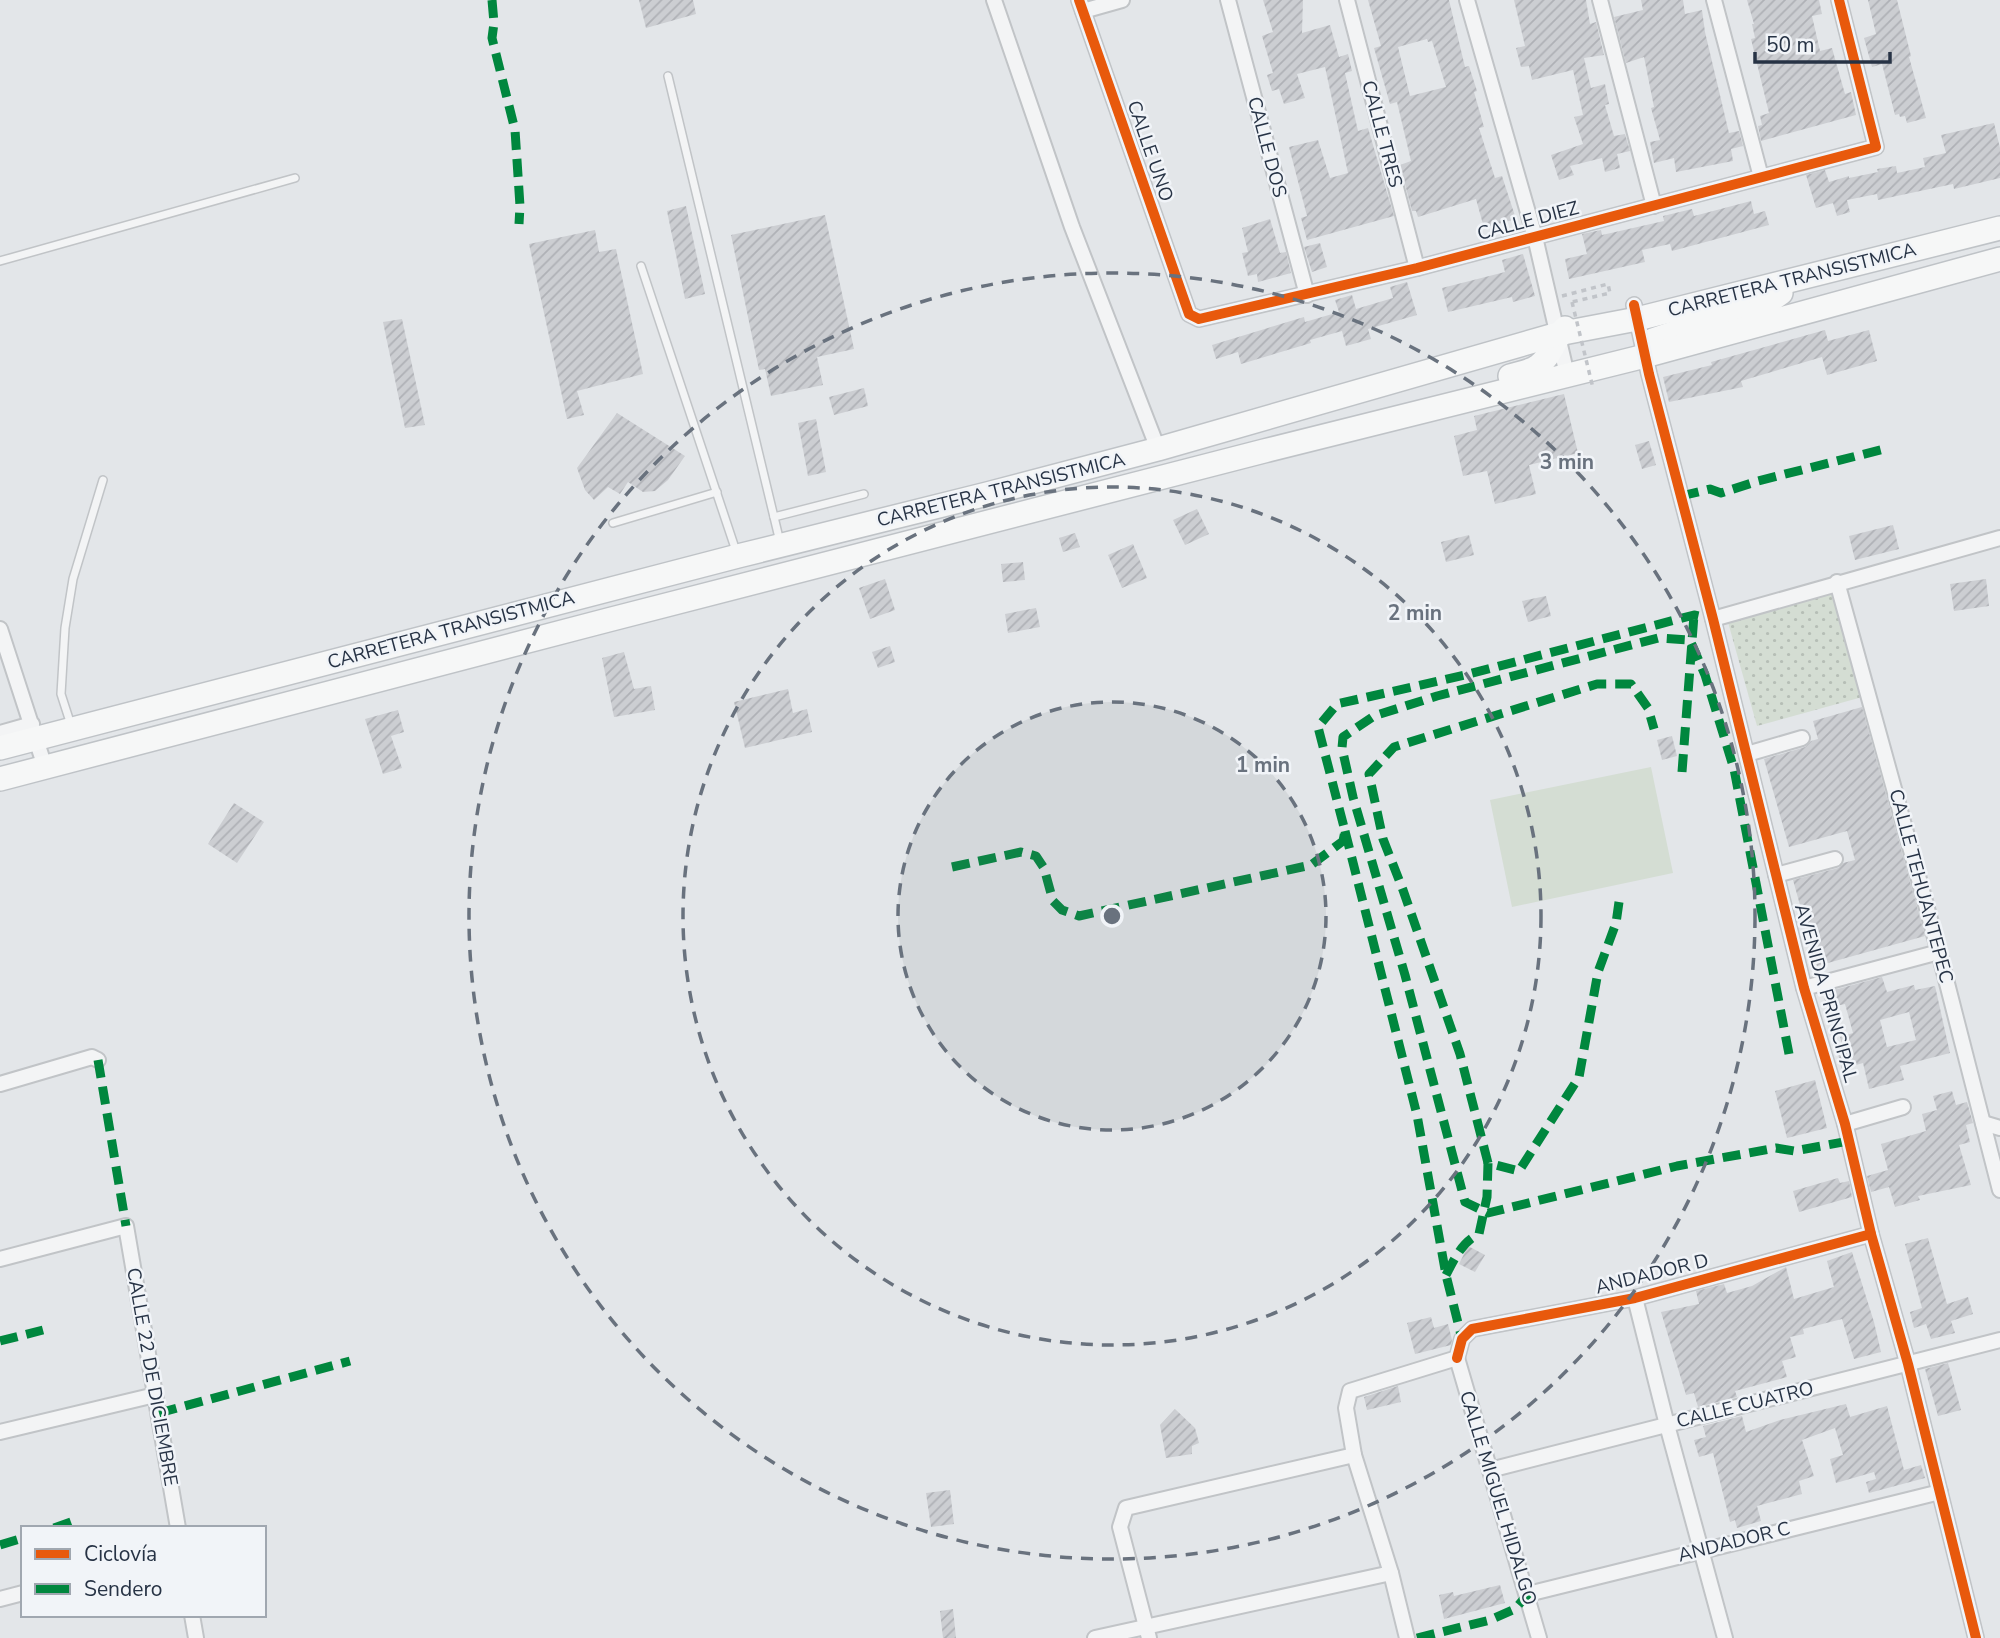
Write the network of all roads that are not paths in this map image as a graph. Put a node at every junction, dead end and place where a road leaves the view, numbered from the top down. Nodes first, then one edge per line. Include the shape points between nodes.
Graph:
1 (994, 0) edge
2 (1122, 0) edge
3 (1228, 0) edge
4 (1347, 0) edge
5 (1466, 0) edge
6 (1600, 0) edge
7 (1714, 0) edge
8 (1839, 0) edge
9 (1081, 6) edge
10 (668, 76) dead end
11 (1761, 177) junction
12 (295, 178) dead end
13 (1654, 206) junction
14 (2000, 228) edge
15 (1535, 237) junction
16 (2000, 259) edge
17 (0, 261) edge
18 (641, 266) dead end
19 (1417, 268) junction
20 (1804, 277) junction
21 (1307, 295) junction
22 (1635, 312) junction
23 (1189, 314) joint
24 (1558, 334) junction
25 (1645, 356) junction
26 (1567, 375) junction
27 (1400, 417) junction
28 (1158, 449) junction
29 (103, 480) dead end
30 (717, 492) junction
31 (864, 494) dead end
32 (774, 517) junction
33 (613, 523) dead end
34 (2000, 538) edge
35 (782, 546) junction
36 (737, 556) junction
37 (1837, 582) junction
38 (1713, 619) junction
39 (0, 629) edge
40 (72, 729) junction
41 (34, 731) junction
42 (0, 733) edge
43 (1802, 738) dead end
44 (0, 748) edge
45 (1748, 754) junction
46 (0, 764) edge
47 (45, 767) junction
48 (0, 779) edge
49 (1835, 859) dead end
50 (1776, 875) junction
51 (1939, 952) junction
52 (1804, 988) junction
53 (98, 1060) dead end
54 (0, 1084) edge
55 (1903, 1107) dead end
56 (1983, 1123) junction
57 (1845, 1124) junction
58 (2000, 1128) edge
59 (2000, 1190) edge
60 (1871, 1234) junction
61 (0, 1259) edge
62 (1635, 1298) junction
63 (2000, 1340) edge
64 (1457, 1358) junction
65 (1908, 1364) junction
66 (155, 1395) junction
67 (1667, 1425) junction
68 (0, 1432) edge
69 (1354, 1455) junction
70 (1490, 1470) junction
71 (1940, 1492) junction
72 (178, 1526) edge
73 (1700, 1550) junction
74 (1391, 1573) junction
75 (21, 1594) edge
76 (1528, 1594) junction
77 (0, 1599) edge
78 (192, 1617) edge
79 (1147, 1632) edge
80 (196, 1638) edge
81 (1095, 1638) edge
82 (1407, 1638) edge
83 (1539, 1638) edge
84 (1725, 1638) edge
85 (1976, 1638) edge

1 - 28 street via 1072,227
2 - 9 street
3 - 21 street, CALLE DOS
4 - 19 street, CALLE TRES
5 - 15 street
6 - 13 street
7 - 11 street
8 - 11 street, CALLE DIEZ via 1876,146
9 - 23 street, CALLE UNO
10 - 32 lane
11 - 13 street, CALLE DIEZ
12 - 17 lane
13 - 15 street, CALLE DIEZ
14 - 20 main road, CARRETERA TRANSISTMICA
15 - 19 street, CALLE DIEZ
15 - 24 street
16 - 25 main road, CARRETERA TRANSISTMICA
18 - 30 lane
19 - 21 street, CALLE DIEZ
20 - 22 main road via 1767,271
20 - 25 main road via 1771,300 1656,338
21 - 23 street, CALLE DIEZ via 1199,320
22 - 24 main road via 1574,320
22 - 25 street, AVENIDA PRINCIPAL
24 - 26 street
24 - 27 main road via 1536,368 1418,404
24 - 28 main road, CARRETERA TRANSISTMICA
25 - 26 main road, CARRETERA TRANSISTMICA
25 - 38 street, AVENIDA PRINCIPAL
26 - 27 main road, CARRETERA TRANSISTMICA
27 - 47 main road, CARRETERA TRANSISTMICA
28 - 35 main road, CARRETERA TRANSISTMICA
29 - 40 lane via 73,579 65,628 61,694
30 - 33 lane
30 - 36 lane
31 - 32 lane
32 - 35 lane
34 - 37 street
35 - 36 main road, CARRETERA TRANSISTMICA
36 - 40 main road, CARRETERA TRANSISTMICA
37 - 38 street
37 - 51 street, CALLE TEHUANTEPEC
38 - 45 street, AVENIDA PRINCIPAL
39 - 41 street
40 - 41 main road, CARRETERA TRANSISTMICA
41 - 42 street
41 - 44 main road, CARRETERA TRANSISTMICA
41 - 46 main road
41 - 47 street
43 - 45 street
45 - 50 street, AVENIDA PRINCIPAL
47 - 48 main road, CARRETERA TRANSISTMICA
49 - 50 street
50 - 52 street, AVENIDA PRINCIPAL
51 - 52 street
51 - 56 street, CALLE TEHUANTEPEC
52 - 57 street, AVENIDA PRINCIPAL
53 - 54 street via 92,1057
55 - 57 street
56 - 58 street
56 - 59 street, CALLE TEHUANTEPEC
57 - 60 street, AVENIDA PRINCIPAL
60 - 62 street, ANDADOR D
60 - 65 street, AVENIDA PRINCIPAL
61 - 66 street, CALLE 22 DE DICIEMBRE via 126,1226
62 - 64 street, ANDADOR D via 1472,1329 1462,1339
62 - 67 street
63 - 65 street, CALLE CUATRO
64 - 69 street via 1350,1391 1346,1408
64 - 70 street, CALLE MIGUEL HIDALGO
65 - 67 street, CALLE CUATRO
65 - 71 street, AVENIDA PRINCIPAL
66 - 68 street
66 - 72 street, CALLE 22 DE DICIEMBRE
67 - 70 street, CALLE CUATRO
67 - 73 street
69 - 74 street
69 - 79 street via 1126,1508 1120,1527
70 - 76 street, CALLE MIGUEL HIDALGO
71 - 73 street, ANDADOR C
71 - 85 street, AVENIDA PRINCIPAL
73 - 76 street, ANDADOR C
73 - 84 street
74 - 79 street
74 - 82 street
75 - 77 street
76 - 83 street, CALLE MIGUEL HIDALGO
78 - 80 street
79 - 81 street

